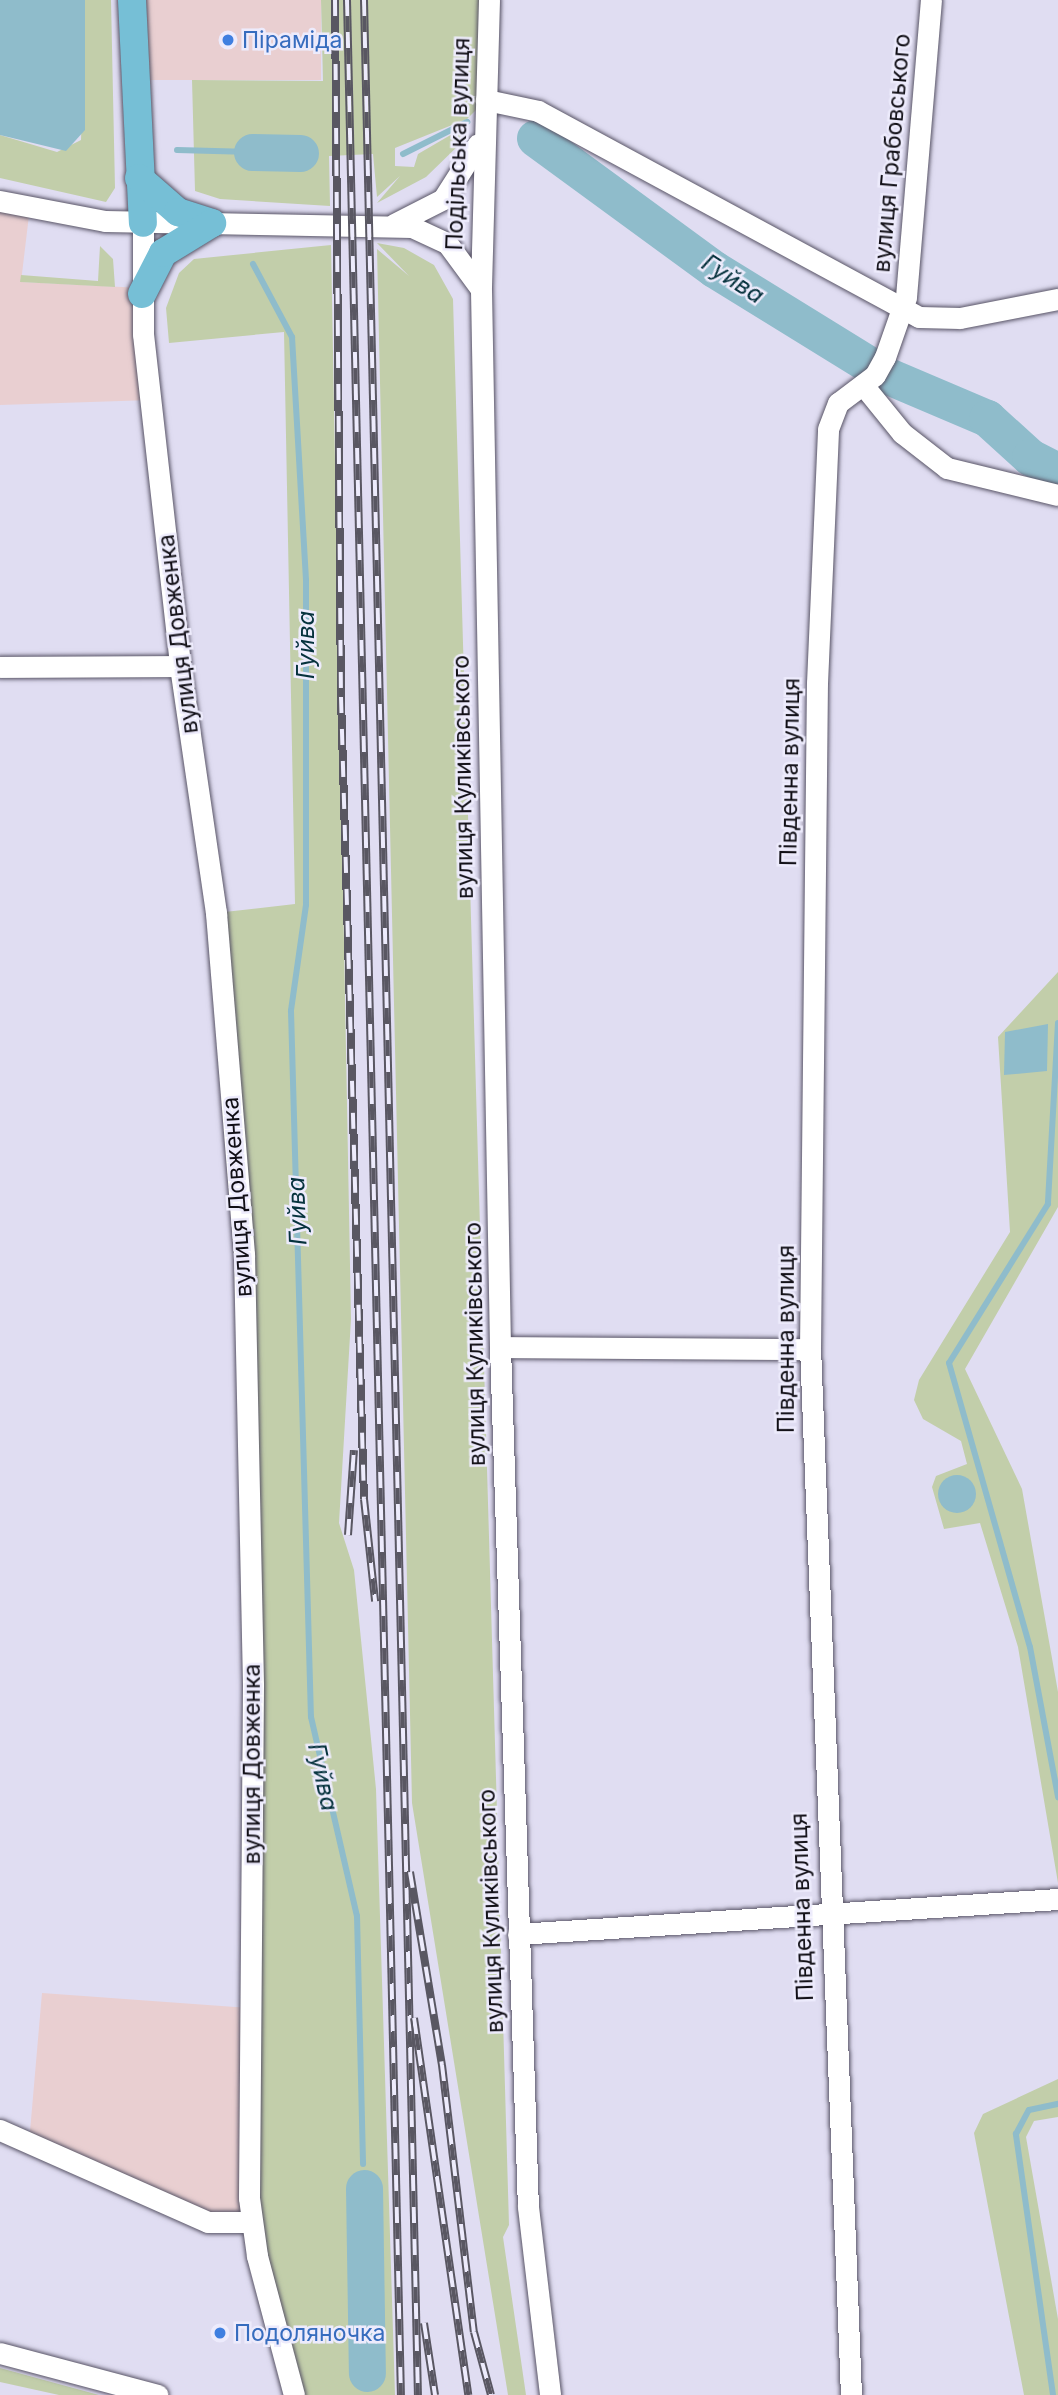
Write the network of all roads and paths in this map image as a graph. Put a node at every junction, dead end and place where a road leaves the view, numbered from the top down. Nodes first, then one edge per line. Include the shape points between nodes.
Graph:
1 (132, 0) edge
2 (488, 0) edge
3 (931, 0) edge
4 (486, 111) junction
5 (139, 177) junction
6 (0, 201) edge
7 (143, 223) junction
8 (212, 223) junction
9 (390, 225) junction
10 (481, 290) junction
11 (142, 294) junction
12 (1058, 299) edge
13 (903, 310) junction
14 (863, 385) junction
15 (1058, 495) edge
16 (180, 666) junction
17 (0, 667) edge
18 (500, 1347) junction
19 (810, 1349) junction
20 (1058, 1899) edge
21 (828, 1915) junction
22 (518, 1934) junction
23 (0, 2130) edge
24 (29, 2143) junction
25 (0, 2150) edge
26 (251, 2222) junction
27 (0, 2353) edge
28 (158, 2395) edge
29 (294, 2395) edge
30 (550, 2395) edge
31 (851, 2395) edge

1 - 5 main road, вулиця Довженка
2 - 4 street, Подільська вулиця
3 - 13 street, вулиця Грабовського
4 - 9 street via 457,185 430,208
4 - 10 street, Подільська вулиця
4 - 13 street via 538,111
5 - 7 main road, вулиця Довженка
5 - 8 main road via 178,212
6 - 7 street
7 - 8 street
7 - 11 street, вулиця Довженка
8 - 9 street
8 - 11 main road via 163,253
9 - 10 street via 425,231 447,243
10 - 18 street, вулиця Куликівського
11 - 16 street, вулиця Довженка
12 - 13 street via 960,318 927,318
13 - 14 street, Південна вулиця via 885,357
14 - 15 street via 902,433 947,468
14 - 19 street, Південна вулиця via 838,403 827,440 817,683
16 - 17 street
16 - 26 street, вулиця Довженка via 216,913 244,1254 253,1685
18 - 19 street
18 - 22 street, вулиця Куликівського
19 - 21 street, Південна вулиця
20 - 21 street
21 - 22 street
21 - 31 street, Південна вулиця
22 - 30 street, вулиця Куликівського via 530,2252
23 - 24 street
24 - 25 street
24 - 26 street via 208,2222
26 - 29 street, вулиця Довженка
27 - 28 street

